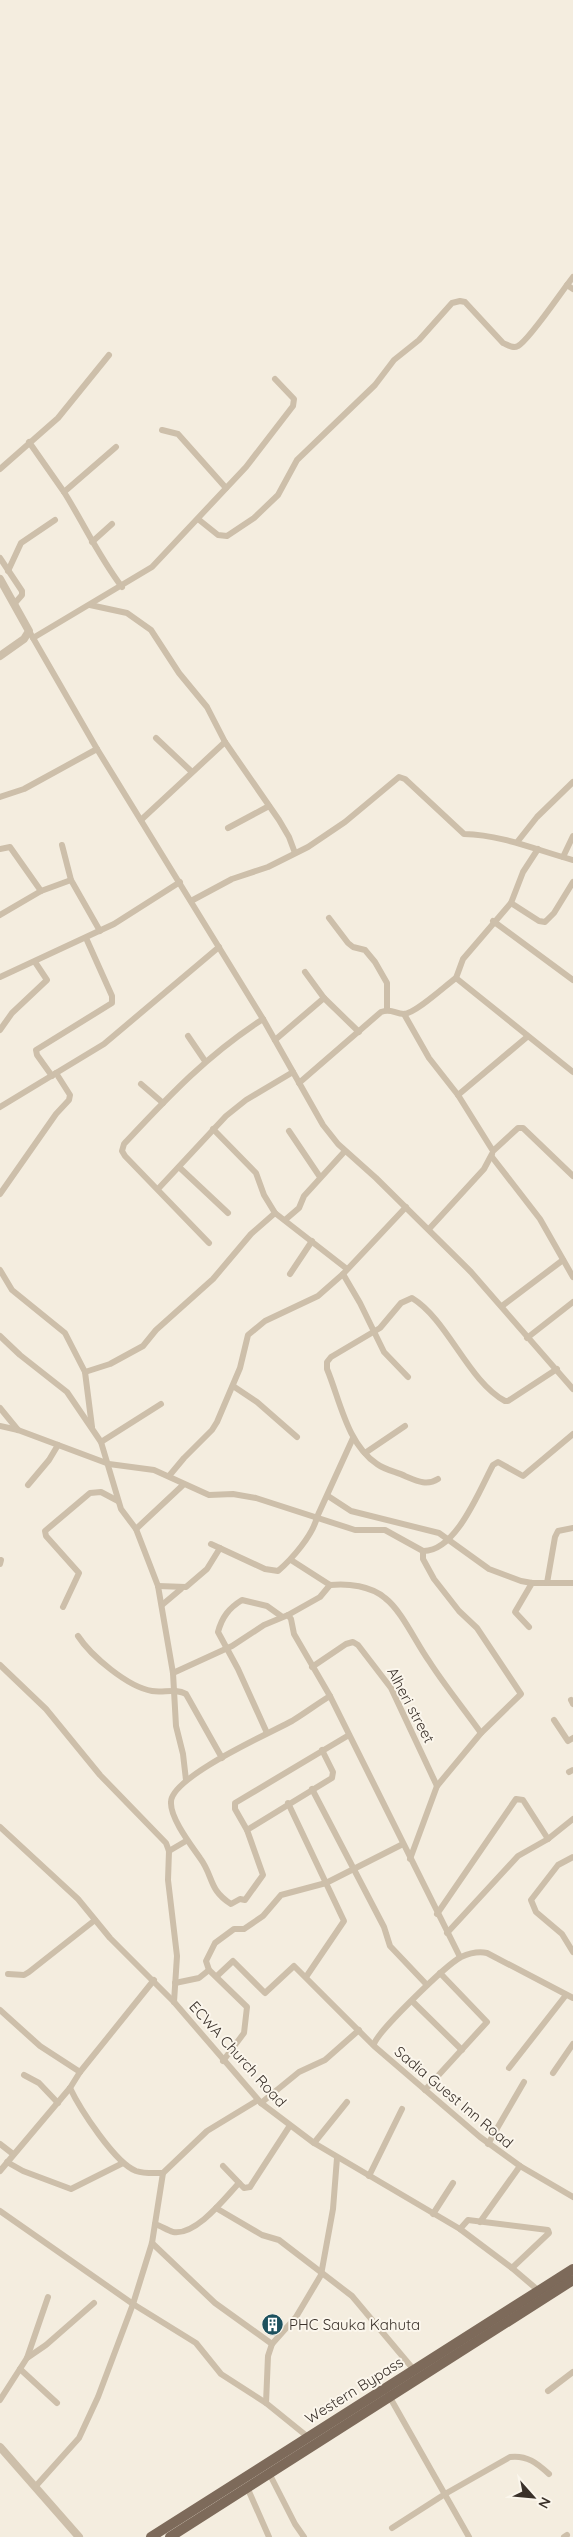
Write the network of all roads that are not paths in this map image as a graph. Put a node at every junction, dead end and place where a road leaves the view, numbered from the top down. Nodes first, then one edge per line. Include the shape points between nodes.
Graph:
1 (573, 277) edge
2 (570, 287) edge
3 (109, 355) dead end
4 (275, 379) dead end
5 (162, 430) dead end
6 (30, 442) junction
7 (116, 447) dead end
8 (0, 469) edge
9 (226, 488) junction
10 (64, 492) junction
11 (198, 519) junction
12 (55, 520) dead end
13 (112, 524) dead end
14 (92, 542) junction
15 (0, 558) edge
16 (8, 571) junction
17 (0, 579) edge
18 (122, 587) junction
19 (15, 603) junction
20 (90, 605) junction
21 (31, 635) junction
22 (0, 656) edge
23 (156, 738) dead end
24 (226, 742) junction
25 (97, 749) junction
26 (192, 772) junction
27 (573, 782) edge
28 (0, 798) edge
29 (269, 806) junction
30 (141, 820) junction
31 (228, 828) dead end
32 (573, 836) edge
33 (518, 841) junction
34 (62, 845) dead end
35 (0, 849) edge
36 (538, 849) junction
37 (295, 853) junction
38 (563, 857) junction
39 (573, 860) edge
40 (72, 880) junction
41 (180, 882) junction
42 (573, 882) edge
43 (41, 890) junction
44 (191, 901) junction
45 (511, 903) junction
46 (0, 915) edge
47 (329, 918) dead end
48 (493, 921) junction
49 (100, 931) junction
50 (86, 938) junction
51 (219, 947) junction
52 (35, 962) junction
53 (305, 972) dead end
54 (0, 977) edge
55 (456, 978) junction
56 (573, 980) edge
57 (324, 998) junction
58 (387, 1010) junction
59 (404, 1014) junction
60 (263, 1019) junction
61 (0, 1030) edge
62 (359, 1032) junction
63 (188, 1036) dead end
64 (527, 1036) junction
65 (275, 1040) junction
66 (205, 1061) junction
67 (293, 1072) junction
68 (573, 1072) edge
69 (54, 1074) junction
70 (299, 1083) junction
71 (141, 1084) dead end
72 (458, 1095) junction
73 (163, 1103) junction
74 (0, 1107) edge
75 (213, 1129) junction
76 (290, 1131) dead end
77 (345, 1151) junction
78 (492, 1154) junction
79 (179, 1167) junction
80 (573, 1176) edge
81 (320, 1177) junction
82 (158, 1189) junction
83 (0, 1194) edge
84 (406, 1207) junction
85 (228, 1213) dead end
86 (276, 1213) junction
87 (285, 1220) junction
88 (429, 1229) junction
89 (312, 1241) junction
90 (209, 1243) dead end
91 (563, 1260) junction
92 (0, 1270) edge
93 (345, 1272) junction
94 (290, 1274) dead end
95 (573, 1277) edge
96 (573, 1302) edge
97 (502, 1306) junction
98 (373, 1333) junction
99 (0, 1336) edge
100 (527, 1338) junction
101 (557, 1369) junction
102 (85, 1372) junction
103 (408, 1377) dead end
104 (233, 1386) junction
105 (573, 1389) edge
106 (161, 1404) dead end
107 (0, 1408) edge
108 (0, 1426) edge
109 (405, 1426) dead end
110 (92, 1429) junction
111 (18, 1430) junction
112 (573, 1434) edge
113 (297, 1437) dead end
114 (353, 1438) junction
115 (101, 1442) junction
116 (58, 1445) junction
117 (365, 1453) junction
118 (109, 1464) junction
119 (169, 1476) junction
120 (438, 1479) dead end
121 (28, 1485) dead end
122 (183, 1485) junction
123 (328, 1496) junction
124 (118, 1501) junction
125 (317, 1517) junction
126 (573, 1528) edge
127 (136, 1529) junction
128 (449, 1540) junction
129 (211, 1544) dead end
130 (220, 1548) junction
131 (423, 1551) junction
132 (291, 1560) junction
133 (532, 1583) junction
134 (547, 1583) junction
135 (573, 1583) edge
136 (330, 1585) junction
137 (158, 1586) junction
138 (181, 1589) junction
139 (162, 1605) junction
140 (63, 1607) dead end
141 (285, 1615) junction
142 (529, 1627) dead end
143 (78, 1636) dead end
144 (227, 1648) junction
145 (0, 1665) edge
146 (312, 1667) junction
147 (173, 1673) junction
148 (174, 1691) junction
149 (330, 1696) junction
150 (554, 1720) dead end
151 (267, 1733) junction
152 (481, 1733) junction
153 (350, 1735) junction
154 (573, 1738) edge
155 (322, 1750) junction
156 (222, 1758) junction
157 (186, 1780) junction
158 (438, 1786) junction
159 (312, 1789) junction
160 (288, 1803) junction
161 (573, 1819) edge
162 (0, 1826) edge
163 (247, 1830) junction
164 (548, 1840) junction
165 (186, 1841) junction
166 (403, 1844) junction
167 (169, 1851) junction
168 (573, 1857) edge
169 (410, 1859) junction
170 (354, 1869) junction
171 (326, 1883) junction
172 (437, 1914) junction
173 (95, 1920) junction
174 (447, 1933) junction
175 (573, 1952) edge
176 (460, 1958) junction
177 (209, 1970) junction
178 (440, 1972) junction
179 (8, 1974) dead end
180 (217, 1976) junction
181 (306, 1976) junction
182 (154, 1980) junction
183 (175, 1983) junction
184 (427, 1985) junction
185 (566, 1995) junction
186 (573, 1998) edge
187 (412, 2001) junction
188 (174, 2002) junction
189 (1, 2013) edge
190 (359, 2030) junction
191 (374, 2044) junction
192 (573, 2044) edge
193 (462, 2050) junction
194 (223, 2061) junction
195 (509, 2068) dead end
196 (80, 2072) junction
197 (553, 2072) dead end
198 (24, 2075) dead end
199 (524, 2082) dead end
200 (70, 2088) junction
201 (425, 2090) junction
202 (260, 2101) junction
203 (347, 2102) dead end
204 (58, 2103) junction
205 (402, 2109) dead end
206 (289, 2127) junction
207 (314, 2143) junction
208 (0, 2144) edge
209 (488, 2144) junction
210 (13, 2154) junction
211 (338, 2158) junction
212 (7, 2162) junction
213 (123, 2163) junction
214 (223, 2166) dead end
215 (520, 2166) junction
216 (0, 2171) edge
217 (163, 2174) junction
218 (369, 2176) junction
219 (239, 2183) junction
220 (453, 2183) dead end
221 (573, 2197) edge
222 (216, 2208) junction
223 (0, 2211) edge
224 (433, 2214) junction
225 (480, 2222) junction
226 (155, 2224) junction
227 (460, 2230) junction
228 (152, 2243) junction
229 (512, 2268) junction
230 (573, 2269) edge
231 (321, 2275) junction
232 (573, 2280) edge
233 (540, 2291) junction
234 (48, 2297) dead end
235 (94, 2304) dead end
236 (133, 2304) junction
237 (272, 2344) junction
238 (27, 2358) junction
239 (20, 2369) junction
240 (414, 2370) junction
241 (573, 2372) edge
242 (548, 2391) dead end
243 (387, 2393) junction
244 (0, 2400) edge
245 (57, 2403) dead end
246 (266, 2403) junction
247 (308, 2437) junction
248 (0, 2447) edge
249 (269, 2474) junction
250 (549, 2474) dead end
251 (35, 2487) junction
252 (247, 2487) junction
253 (445, 2494) junction
254 (392, 2528) dead end
255 (79, 2537) edge
256 (151, 2537) edge
257 (170, 2537) edge
258 (269, 2537) edge
259 (304, 2537) edge
260 (469, 2537) edge

1 - 2 street
2 - 11 street via 519,346 512,347 504,343 465,302 452,303 419,340 394,360 375,385 297,460 278,495 254,518 227,536 218,535
3 - 6 street via 58,418
4 - 9 street via 294,399 293,406
5 - 9 street via 178,434
6 - 8 street
6 - 10 street
7 - 10 street
9 - 11 street
10 - 14 street
11 - 18 street via 152,567
12 - 16 street via 21,544
13 - 14 street
14 - 18 street
15 - 16 street
16 - 19 street via 22,592
17 - 19 street
18 - 20 street
19 - 21 street
20 - 21 street
20 - 24 street via 127,613 151,630 179,673 208,707
21 - 22 street
21 - 25 street
23 - 26 street
24 - 26 street
24 - 29 street
25 - 28 street via 24,789
25 - 30 street
26 - 30 street
27 - 33 street
29 - 31 street
29 - 37 street
30 - 41 street
32 - 38 street
33 - 36 street
33 - 37 street via 464,834 399,777 345,822
34 - 40 street
35 - 43 street via 10,847
36 - 38 street
36 - 45 street via 523,872
37 - 44 street via 268,867 232,879
38 - 39 street
40 - 43 street
40 - 49 street
41 - 44 street
41 - 49 street
42 - 45 street via 545,922
43 - 46 street
44 - 51 street
45 - 48 street
47 - 58 street via 348,943 365,950 375,962 387,983
48 - 55 street via 463,959
48 - 56 street
49 - 50 street
50 - 52 street
50 - 69 street via 112,1002 36,1050 37,1056
51 - 60 street
51 - 69 street via 104,1044
52 - 54 street
52 - 61 street via 47,980 12,1013
53 - 57 street
55 - 59 street via 414,1011
55 - 64 street
57 - 62 street
57 - 65 street
58 - 59 street
58 - 62 street
59 - 72 street via 429,1058
60 - 65 street
60 - 66 street
62 - 70 street
63 - 66 street
64 - 68 street
64 - 72 street
65 - 67 street
66 - 73 street
67 - 70 street
67 - 75 street via 246,1100
69 - 74 street
69 - 83 street via 70,1095 69,1100
70 - 77 street via 323,1125
71 - 73 street
72 - 78 street
73 - 82 street via 124,1144 122,1151
75 - 79 street
75 - 86 street via 256,1173 264,1195
76 - 81 street
77 - 81 street
77 - 84 street
78 - 80 street via 518,1128 523,1128
78 - 88 street
78 - 91 street via 540,1219
79 - 82 street
79 - 85 street
81 - 87 street via 298,1208
82 - 90 street
84 - 88 street
84 - 93 street
86 - 87 street
86 - 102 street via 251,1234 213,1279 156,1330 143,1346 110,1364
87 - 89 street
88 - 97 street
89 - 93 street
89 - 94 street
91 - 95 street
91 - 97 street
92 - 102 street via 12,1290 65,1332
93 - 98 street
93 - 104 street via 318,1296 265,1321 248,1335
96 - 100 street
97 - 100 street
98 - 101 street via 401,1303 412,1298 429,1312 473,1370 505,1401
98 - 103 street via 388,1358
98 - 114 street via 330,1357 327,1362
99 - 110 street via 67,1392
100 - 101 street
101 - 105 street
102 - 110 street
104 - 113 street
104 - 119 street via 212,1430
106 - 115 street
107 - 111 street
108 - 111 street
109 - 117 street
110 - 115 street
111 - 116 street
112 - 128 street via 523,1476 498,1462 493,1465
114 - 117 street
114 - 123 street
115 - 118 street
116 - 118 street
116 - 121 street via 50,1460
117 - 120 street via 377,1465 419,1482 432,1483
118 - 119 street
118 - 124 street
119 - 122 street
122 - 125 street via 209,1496 233,1494 256,1498
122 - 127 street
123 - 125 street
123 - 128 street via 351,1511 418,1526
124 - 127 street
124 - 140 street via 101,1492 90,1493 45,1531 79,1573
125 - 131 street via 355,1530 385,1530
125 - 132 street via 315,1528
126 - 134 street via 558,1531 555,1537
127 - 137 street
128 - 131 street
128 - 133 street via 489,1569
129 - 130 street
130 - 132 street via 265,1569 278,1571
130 - 138 street via 207,1569
131 - 152 street via 423,1559 434,1579 477,1628 521,1690 520,1696
132 - 136 street
133 - 134 street
133 - 142 street via 515,1612
134 - 135 street
136 - 141 street via 320,1597
136 - 152 street via 356,1586 387,1599
137 - 138 street
137 - 139 street
138 - 139 street
139 - 147 street
141 - 144 street
141 - 144 street via 242,1600 230,1608 221,1621 218,1632
141 - 146 street via 292,1619 294,1634
143 - 148 street via 85,1647 124,1678 149,1691
144 - 147 street
144 - 151 street
145 - 167 street via 46,1710 100,1775 156,1831
146 - 149 street
146 - 158 street, Alheri street via 346,1644 353,1642 358,1645 391,1688
147 - 148 street
148 - 156 street via 186,1694 192,1701
148 - 157 street via 176,1726
149 - 151 street
149 - 153 street
150 - 154 street via 568,1741
151 - 156 street
152 - 158 street
153 - 155 street
153 - 166 street
155 - 159 street via 334,1775
155 - 163 street via 235,1803
156 - 157 street
157 - 165 street via 170,1801
158 - 169 street
159 - 160 street
159 - 170 street
160 - 163 street
160 - 171 street
161 - 164 street
162 - 173 street, ECWA Church Road
163 - 165 street via 263,1875 245,1900 240,1898 232,1904 217,1894 203,1862
164 - 172 street via 523,1800 516,1799
164 - 174 street via 518,1856
165 - 167 street
166 - 169 street
166 - 170 street
167 - 183 street via 168,1880 177,1956
168 - 175 street via 558,1865 531,1900 536,1912 562,1934
169 - 172 street
170 - 171 street
170 - 184 street via 384,1927 388,1943
171 - 177 street via 281,1895 263,1916 244,1929 234,1929 215,1943 206,1960
171 - 181 street via 344,1921
172 - 174 street
173 - 179 street via 29,1972 24,1975
173 - 182 street, ECWA Church Road
174 - 176 street
176 - 178 street
176 - 185 street via 479,1951 487,1953
177 - 180 street
177 - 183 street via 199,1978
178 - 184 street
178 - 193 street via 487,2022
180 - 181 street via 233,1961 263,1993 292,1966
180 - 194 street via 247,2007 244,2033
181 - 190 street, Sadia Guest Inn Road
182 - 188 street, ECWA Church Road
182 - 196 street
183 - 188 street
184 - 187 street
185 - 186 street
185 - 195 street
187 - 191 street
187 - 193 street
188 - 194 street, ECWA Church Road
189 - 196 street via 40,2046
190 - 191 street, Sadia Guest Inn Road
190 - 202 street via 325,2060 298,2072
191 - 201 street, Sadia Guest Inn Road
192 - 197 street
193 - 201 street
194 - 202 street, ECWA Church Road
196 - 200 street
198 - 204 street via 39,2083
199 - 209 street
200 - 204 street
200 - 213 street via 80,2108
201 - 209 street, Sadia Guest Inn Road
202 - 206 street, ECWA Church Road
202 - 217 street via 207,2131
203 - 207 street
204 - 210 street
205 - 218 street
206 - 207 street, ECWA Church Road
206 - 219 street via 250,2187 244,2188
207 - 211 street, ECWA Church Road
208 - 210 street
209 - 215 street, Sadia Guest Inn Road
210 - 212 street
211 - 218 street, ECWA Church Road
211 - 231 street
212 - 213 street via 71,2189
212 - 216 street
213 - 217 street via 145,2174
214 - 219 street
215 - 221 street, Sadia Guest Inn Road
215 - 225 street
217 - 226 street
218 - 224 street, ECWA Church Road
219 - 222 street
220 - 224 street
222 - 226 street via 202,2221 180,2232
222 - 231 street via 262,2235 279,2240
223 - 236 street
224 - 227 street, ECWA Church Road
225 - 227 street via 466,2221
225 - 229 street via 548,2230 549,2233
226 - 228 street
227 - 229 street, ECWA Church Road
228 - 236 street
228 - 237 street via 215,2303
229 - 233 street, ECWA Church Road
230 - 233 main road, Western Bypass
231 - 237 street via 296,2317
231 - 240 street via 352,2296
232 - 243 main road, Western Bypass
233 - 240 main road, Western Bypass
234 - 238 street
235 - 238 street
236 - 246 street via 196,2343 221,2374
236 - 251 street via 83,2432
237 - 246 street via 268,2356
238 - 239 street
239 - 244 street
239 - 245 street
240 - 243 main road, Western Bypass
241 - 242 street
243 - 247 main road, Western Bypass
243 - 249 main road, Western Bypass
243 - 253 street
246 - 247 street
247 - 256 main road, Western Bypass
248 - 251 street
249 - 252 main road, Western Bypass
249 - 259 street
250 - 253 street via 531,2460 510,2457
251 - 255 street
252 - 257 main road, Western Bypass
252 - 258 street
253 - 254 street
253 - 260 street

